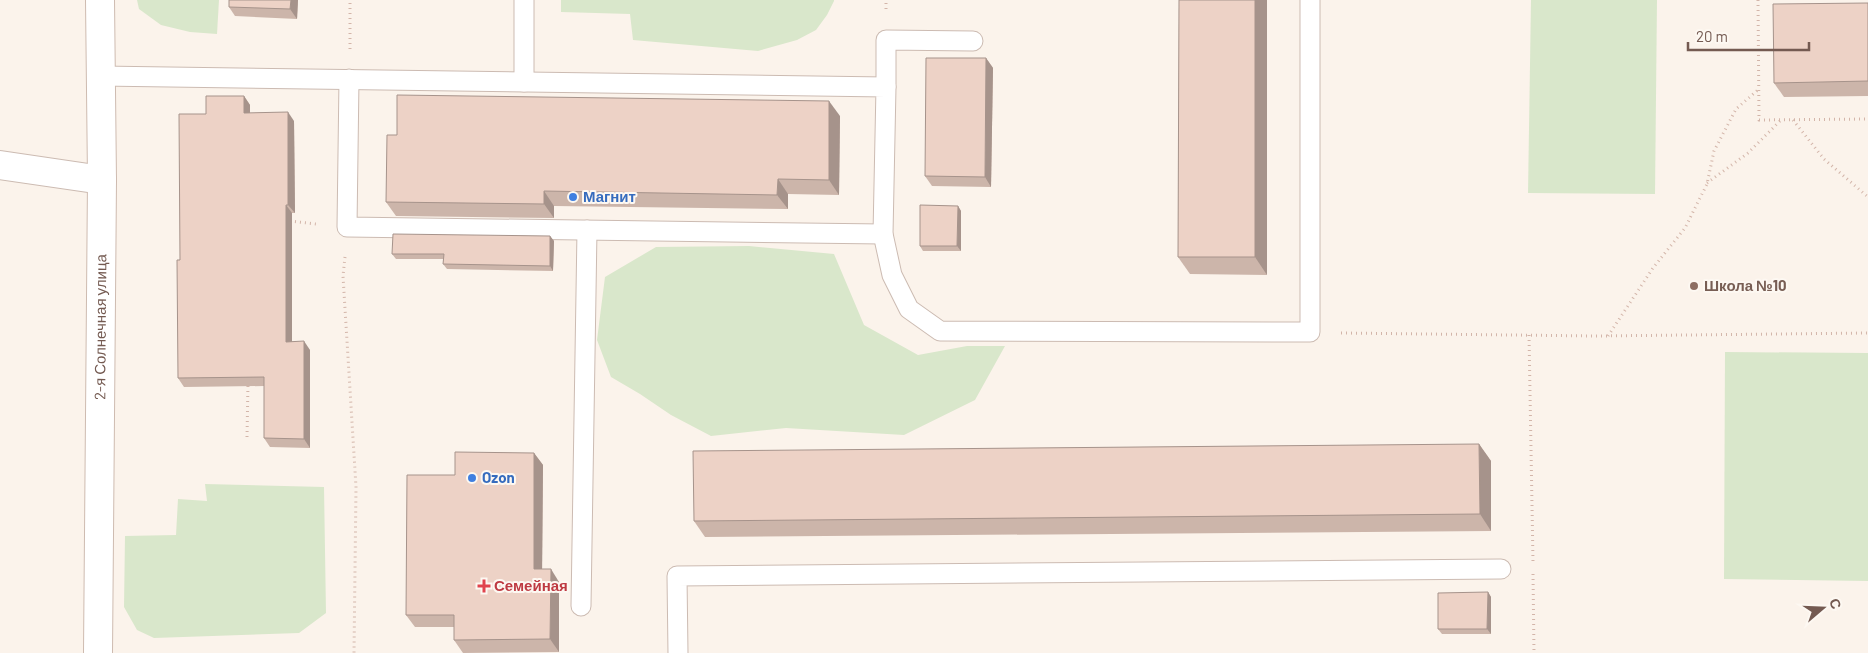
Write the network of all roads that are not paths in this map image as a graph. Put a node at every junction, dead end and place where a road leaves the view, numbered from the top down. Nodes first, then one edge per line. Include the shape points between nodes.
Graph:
1 (100, 0) edge
2 (524, 0) edge
3 (1310, 0) edge
4 (973, 41) dead end
5 (100, 76) junction
6 (349, 79) junction
7 (524, 82) junction
8 (886, 87) junction
9 (0, 165) edge
10 (102, 180) junction
11 (586, 230) junction
12 (883, 234) junction
13 (1501, 569) dead end
14 (582, 606) dead end
15 (98, 653) edge
16 (678, 653) edge

1 - 5 main road, 2-я Солнечная улица
2 - 7 lane
3 - 12 lane via 1310,332 940,331 909,309 892,275
4 - 8 lane via 886,40
5 - 6 lane
5 - 10 main road, 2-я Солнечная улица
6 - 7 lane
6 - 11 lane via 347,227
7 - 8 lane
8 - 12 lane
9 - 10 main road
10 - 15 main road, 2-я Солнечная улица
11 - 12 lane
11 - 14 lane
13 - 16 lane via 677,576

